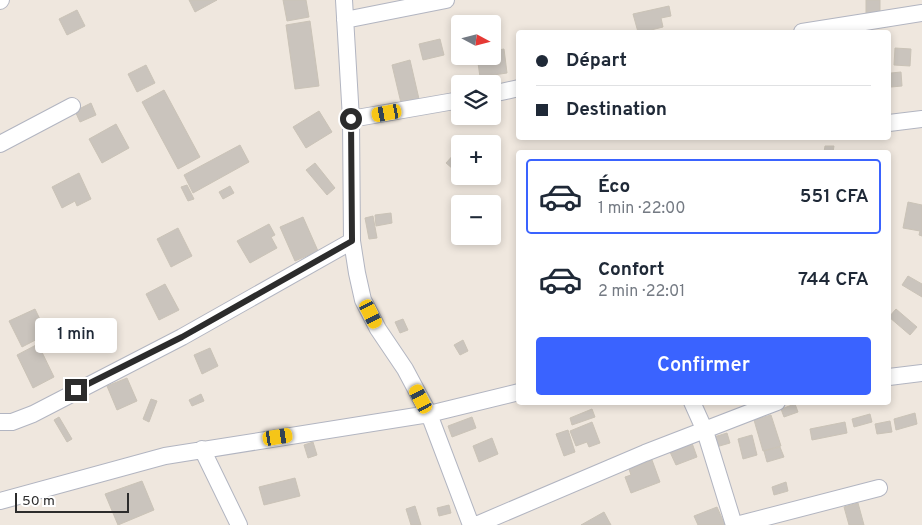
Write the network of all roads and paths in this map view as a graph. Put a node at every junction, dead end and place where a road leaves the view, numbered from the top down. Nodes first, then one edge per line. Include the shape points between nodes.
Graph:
1 (344, 0) edge
2 (446, 0) edge
3 (922, 13) edge
4 (345, 20) junction
5 (815, 30) edge
6 (516, 89) edge
7 (501, 92) edge
8 (451, 102) edge
9 (72, 106) dead end
10 (922, 118) edge
11 (351, 119) junction
12 (891, 123) edge
13 (0, 144) edge
14 (352, 241) junction
15 (922, 373) edge
16 (891, 377) edge
17 (516, 393) edge
18 (693, 405) edge
19 (770, 405) edge
20 (429, 414) junction
21 (0, 422) edge
22 (705, 431) junction
23 (202, 449) junction
24 (879, 488) dead end
25 (0, 501) edge
26 (239, 525) edge
27 (471, 525) edge
28 (476, 525) edge
29 (735, 525) edge

1 - 4 street
2 - 4 street
3 - 5 street
4 - 11 street
6 - 7 street
8 - 11 street
9 - 13 street
10 - 12 street
11 - 14 street
14 - 20 street via 364,300
14 - 21 street via 182,337 33,414 12,422
15 - 16 street
17 - 20 street
18 - 22 street
19 - 22 street
20 - 23 street
20 - 27 street
22 - 28 street
22 - 29 street
23 - 25 street via 164,456
23 - 26 street
24 - 29 street

